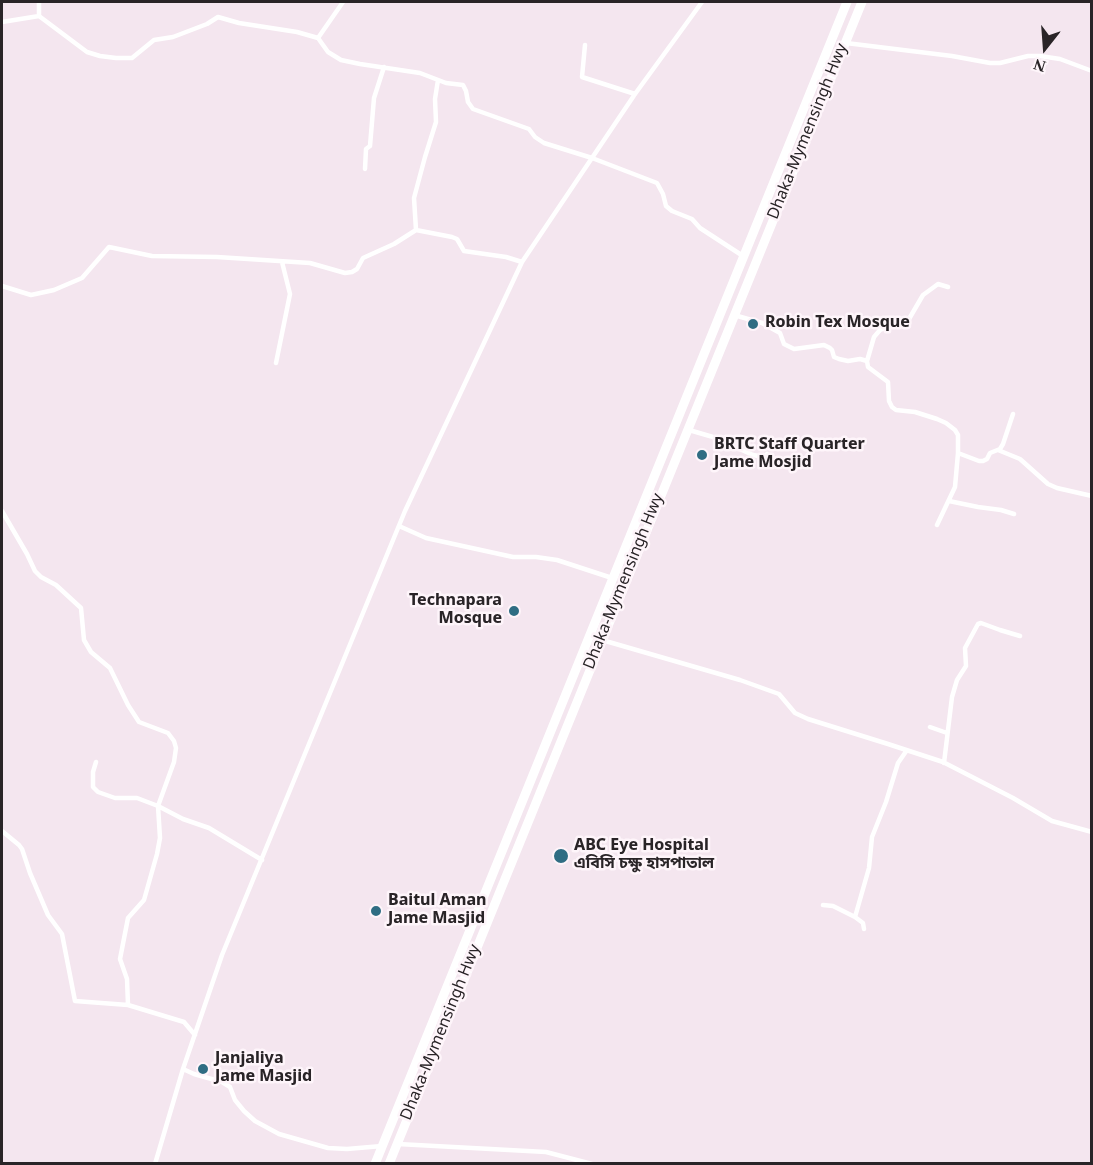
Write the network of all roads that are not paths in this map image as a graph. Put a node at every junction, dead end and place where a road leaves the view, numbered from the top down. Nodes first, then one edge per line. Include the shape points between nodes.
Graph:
1 (39, 2) edge
2 (343, 2) edge
3 (702, 2) edge
4 (847, 2) edge
5 (862, 2) edge
6 (39, 16) junction
7 (2, 22) edge
8 (318, 38) junction
9 (846, 43) junction
10 (585, 45) dead end
11 (384, 67) junction
12 (1092, 71) edge
13 (438, 80) junction
14 (635, 94) junction
15 (592, 158) junction
16 (365, 169) dead end
17 (416, 230) junction
18 (743, 256) junction
19 (282, 262) junction
20 (522, 262) junction
21 (2, 286) edge
22 (948, 287) dead end
23 (734, 315) junction
24 (867, 361) junction
25 (276, 363) dead end
26 (1013, 414) dead end
27 (688, 430) junction
28 (998, 450) junction
29 (958, 453) junction
30 (767, 454) dead end
31 (1092, 496) edge
32 (949, 501) junction
33 (2, 511) edge
34 (1014, 514) dead end
35 (937, 525) dead end
36 (399, 526) junction
37 (612, 578) junction
38 (1020, 636) dead end
39 (602, 640) junction
40 (930, 727) dead end
41 (947, 733) junction
42 (907, 750) junction
43 (96, 762) dead end
44 (944, 763) junction
45 (158, 806) junction
46 (2, 831) edge
47 (1092, 832) edge
48 (262, 860) junction
49 (823, 905) dead end
50 (855, 916) junction
51 (864, 929) dead end
52 (129, 1005) junction
53 (195, 1035) junction
54 (183, 1069) junction
55 (396, 1144) junction
56 (382, 1146) junction
57 (155, 1164) edge
58 (375, 1164) edge
59 (388, 1164) edge
60 (592, 1164) edge

1 - 6 street
2 - 8 street
3 - 14 street
4 - 18 highway, Dhaka-Mymensingh Hwy
5 - 9 highway, Dhaka-Mymensingh Hwy
6 - 7 street
6 - 8 street via 87,52 116,58 132,58 154,40 173,37 218,17
8 - 11 street via 328,52 341,60
9 - 12 street via 990,63 1040,56
9 - 23 highway, Dhaka-Mymensingh Hwy
10 - 14 street via 582,77
11 - 13 street
11 - 16 street via 374,98
13 - 15 street via 463,85 473,109 529,129 544,143
13 - 17 street via 436,122 414,198
14 - 15 street
15 - 18 street via 657,183 666,206 692,219
15 - 20 street
17 - 19 street via 363,258 352,272 310,262
17 - 20 street via 457,239 464,251
18 - 37 highway, Dhaka-Mymensingh Hwy
19 - 21 street via 152,256 109,247 82,278 54,290 31,295
19 - 25 street via 290,294
20 - 36 street
22 - 24 street via 934,286 923,295 909,319 880,330
23 - 24 street via 780,333 784,344 794,349 824,345 839,359
23 - 27 highway, Dhaka-Mymensingh Hwy
24 - 29 street via 868,367 888,382 892,407 946,423 956,430
26 - 28 street
27 - 30 street via 753,455
27 - 39 highway, Dhaka-Mymensingh Hwy
28 - 29 street via 983,461
28 - 31 street via 1020,459 1048,484
29 - 32 street via 955,487
32 - 34 street
32 - 35 street
33 - 45 street via 35,571 81,608 84,640 91,652 110,668 139,722 168,733 174,741 174,762
36 - 37 street via 426,537 513,557 557,560
36 - 48 street
37 - 56 highway, Dhaka-Mymensingh Hwy
38 - 41 street via 978,624 965,648 966,666 954,688
39 - 42 street via 760,687 779,694 795,713 808,719
39 - 55 highway, Dhaka-Mymensingh Hwy
40 - 41 street
41 - 44 street
42 - 44 street
42 - 50 street via 898,764 872,837 869,868
43 - 45 street via 93,788 98,792 115,798 137,798
44 - 47 street via 1052,821
45 - 48 street via 209,828
45 - 52 street via 157,854 144,900 128,918 120,959 127,979
46 - 52 street via 22,849 48,915 62,934 75,1001
48 - 53 street via 222,955
49 - 50 street
50 - 51 street
52 - 53 street via 184,1022
53 - 54 street
54 - 56 street via 230,1087 244,1111 279,1134 328,1148
54 - 57 street
55 - 59 highway, Dhaka-Mymensingh Hwy
55 - 60 street via 546,1152
56 - 58 highway, Dhaka-Mymensingh Hwy

